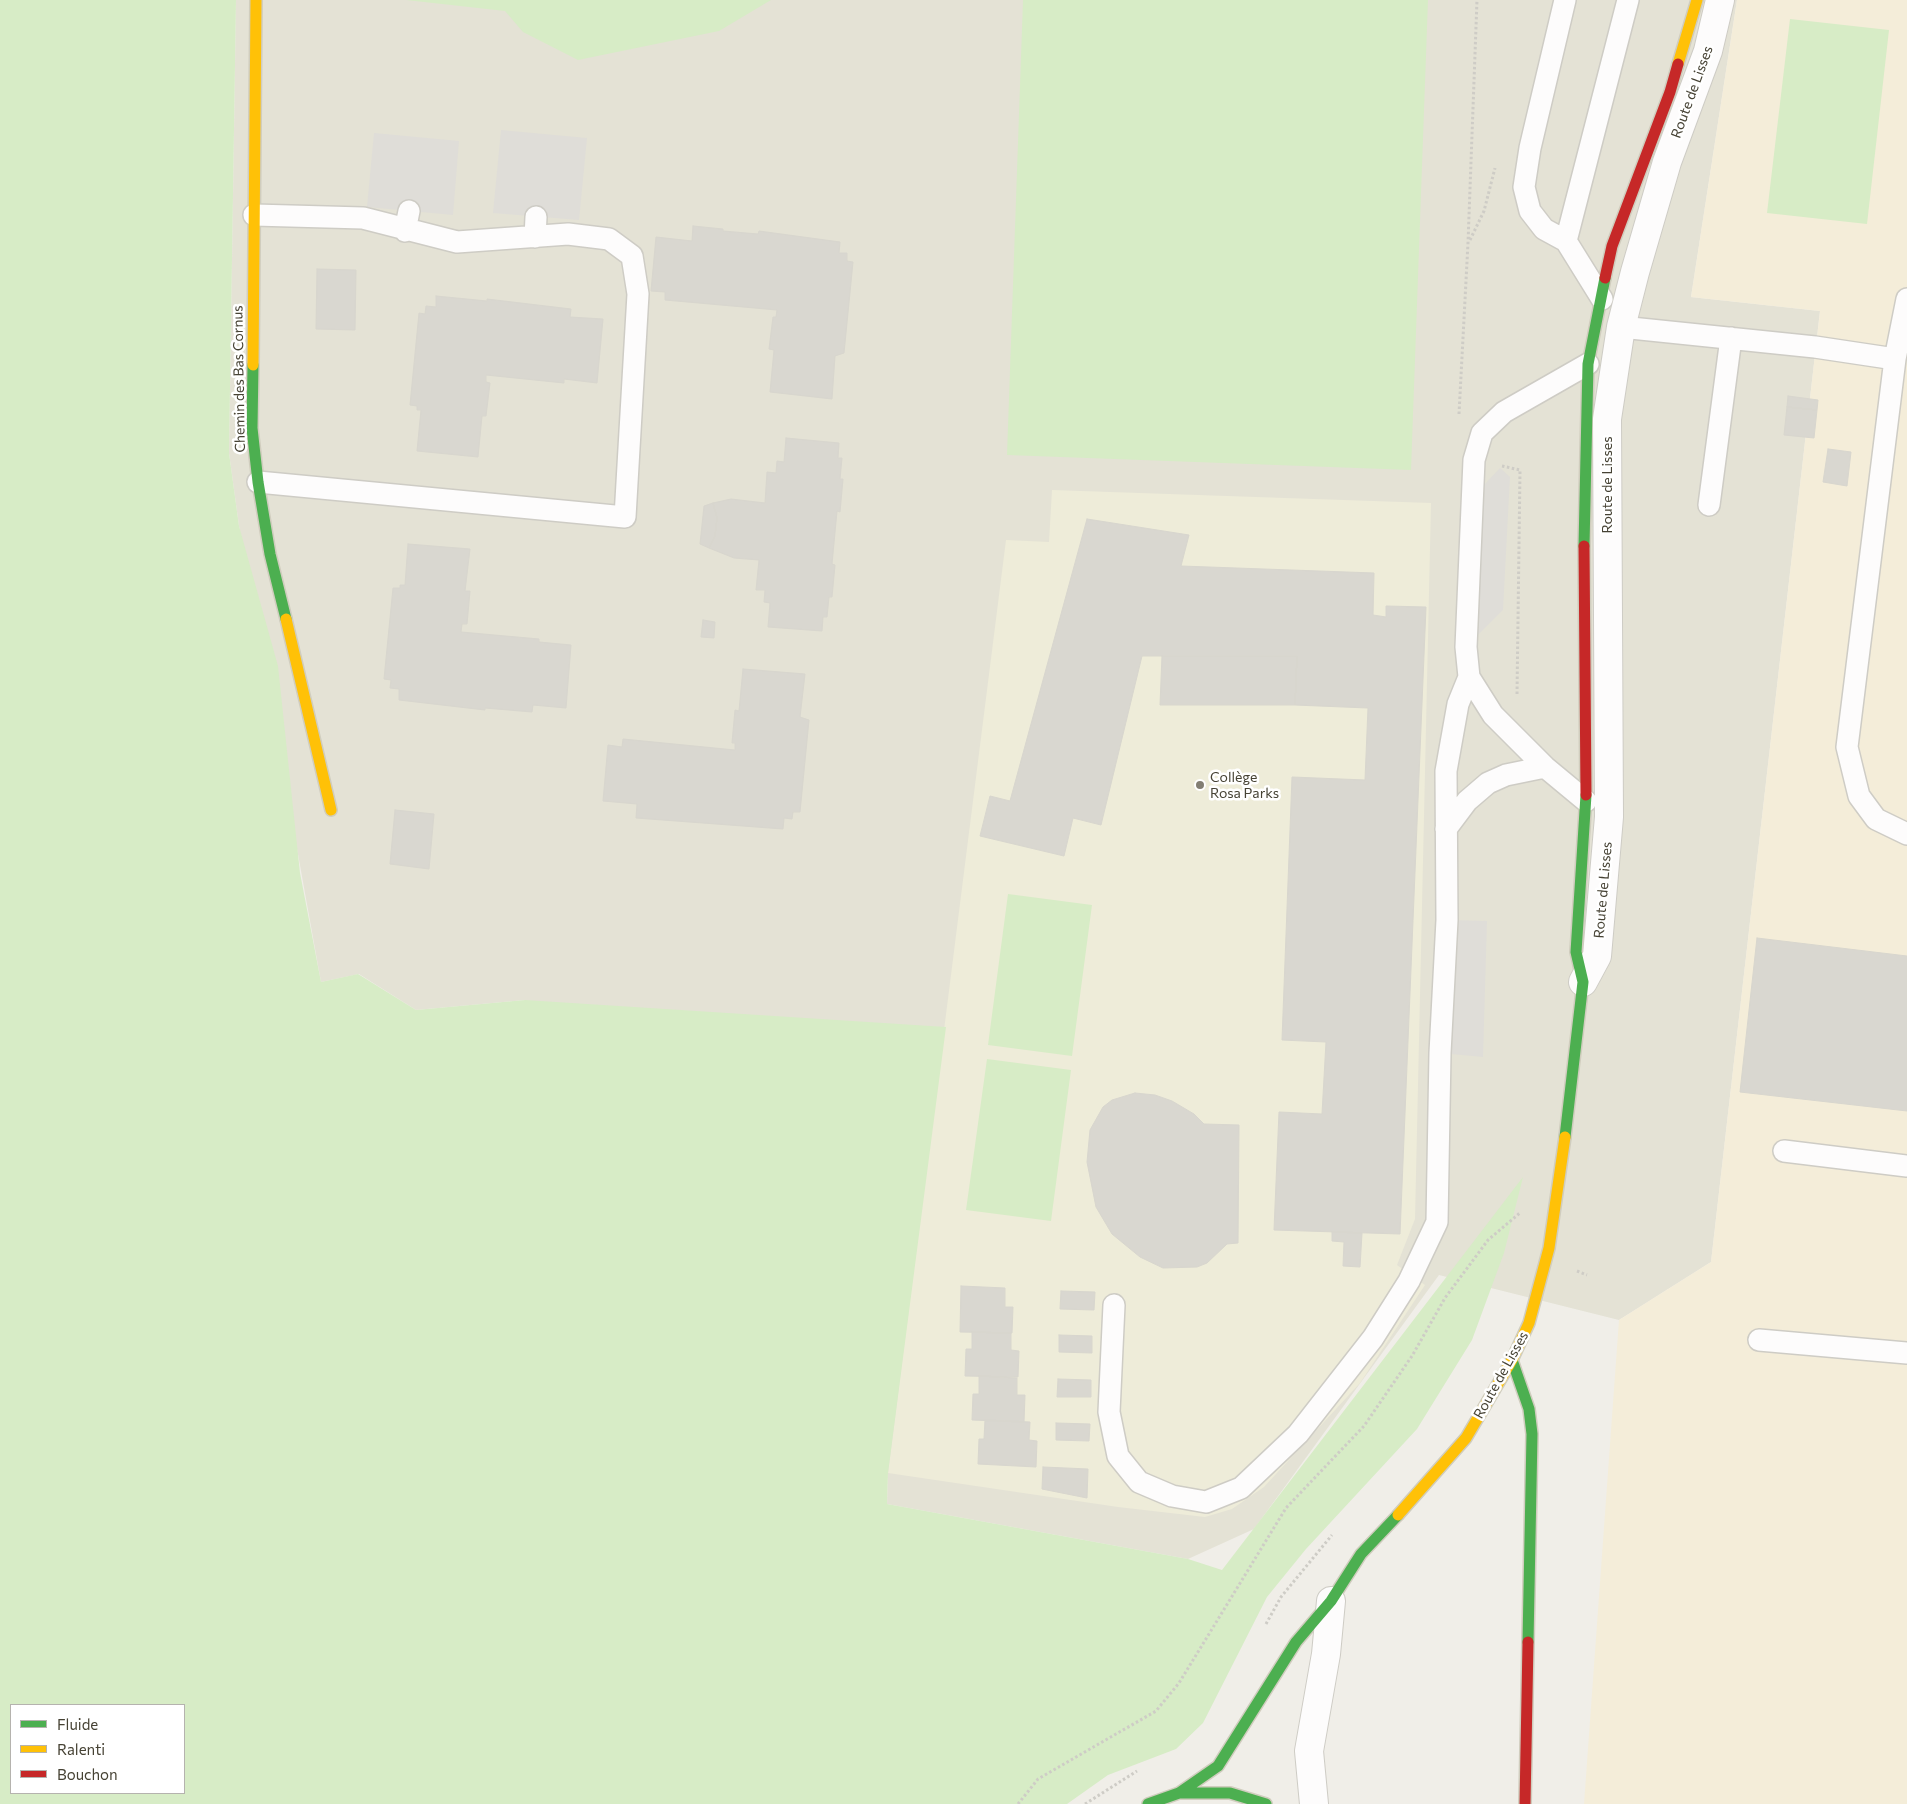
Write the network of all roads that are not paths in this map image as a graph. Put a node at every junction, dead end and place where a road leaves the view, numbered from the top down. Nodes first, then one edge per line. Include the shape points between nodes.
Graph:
1 (256, 0) edge
2 (1565, 0) edge
3 (1628, 0) edge
4 (1697, 0) edge
5 (1720, 0) edge
6 (254, 215) junction
7 (1566, 241) junction
8 (1602, 298) junction
9 (1907, 299) edge
10 (1621, 326) junction
11 (1731, 338) junction
12 (1896, 359) junction
13 (1588, 364) junction
14 (258, 482) junction
15 (1710, 505) dead end
16 (1469, 677) junction
17 (1545, 767) junction
18 (1586, 801) junction
19 (331, 810) dead end
20 (1446, 829) junction
21 (1907, 834) edge
22 (1583, 982) junction
23 (1784, 1151) dead end
24 (1907, 1166) edge
25 (1114, 1305) dead end
26 (1759, 1340) dead end
27 (1907, 1353) edge
28 (1512, 1360) junction
29 (1331, 1601) junction
30 (1179, 1793) junction
31 (1148, 1804) edge
32 (1266, 1804) edge
33 (1314, 1804) edge
34 (1526, 1804) edge

1 - 6 street, Chemin des Bas Cornus
2 - 7 lane via 1524,187 1530,211 1544,229
3 - 7 lane
4 - 8 street, Route de Lisses via 1670,92 1612,246
5 - 10 street, Route de Lisses via 1708,51 1667,162
6 - 14 street, Chemin des Bas Cornus via 252,428
6 - 14 lane via 407,221 457,242 535,227 609,239 632,256 638,294 625,517
7 - 8 lane
8 - 13 street, Route de Lisses
9 - 12 lane
10 - 11 lane
10 - 22 street, Route de Lisses via 1607,419 1609,817 1597,956
11 - 12 lane
11 - 15 lane
12 - 21 lane via 1847,747 1858,796 1876,819
13 - 16 lane via 1504,412 1482,434 1474,460 1466,648
13 - 18 street, Route de Lisses via 1584,494
14 - 19 street, Chemin des Bas Cornus via 270,554
16 - 17 lane via 1493,716
16 - 20 lane via 1458,704 1446,771
17 - 18 lane
17 - 20 lane via 1506,774 1488,782
18 - 22 street, Route de Lisses via 1576,952
20 - 25 lane via 1447,920 1440,1053 1437,1222 1409,1280 1373,1338 1298,1434 1241,1488 1206,1502 1172,1496 1139,1482 1118,1456 1109,1412
22 - 28 street, Route de Lisses via 1571,1098 1549,1248 1529,1322
23 - 24 lane
26 - 27 lane
28 - 29 street, Route de Lisses via 1466,1438 1361,1554
28 - 34 street via 1529,1409 1532,1434
29 - 30 street, Route de Lisses via 1296,1642 1218,1766
29 - 33 street via 1326,1654 1309,1751
30 - 31 street
30 - 32 street via 1230,1792

